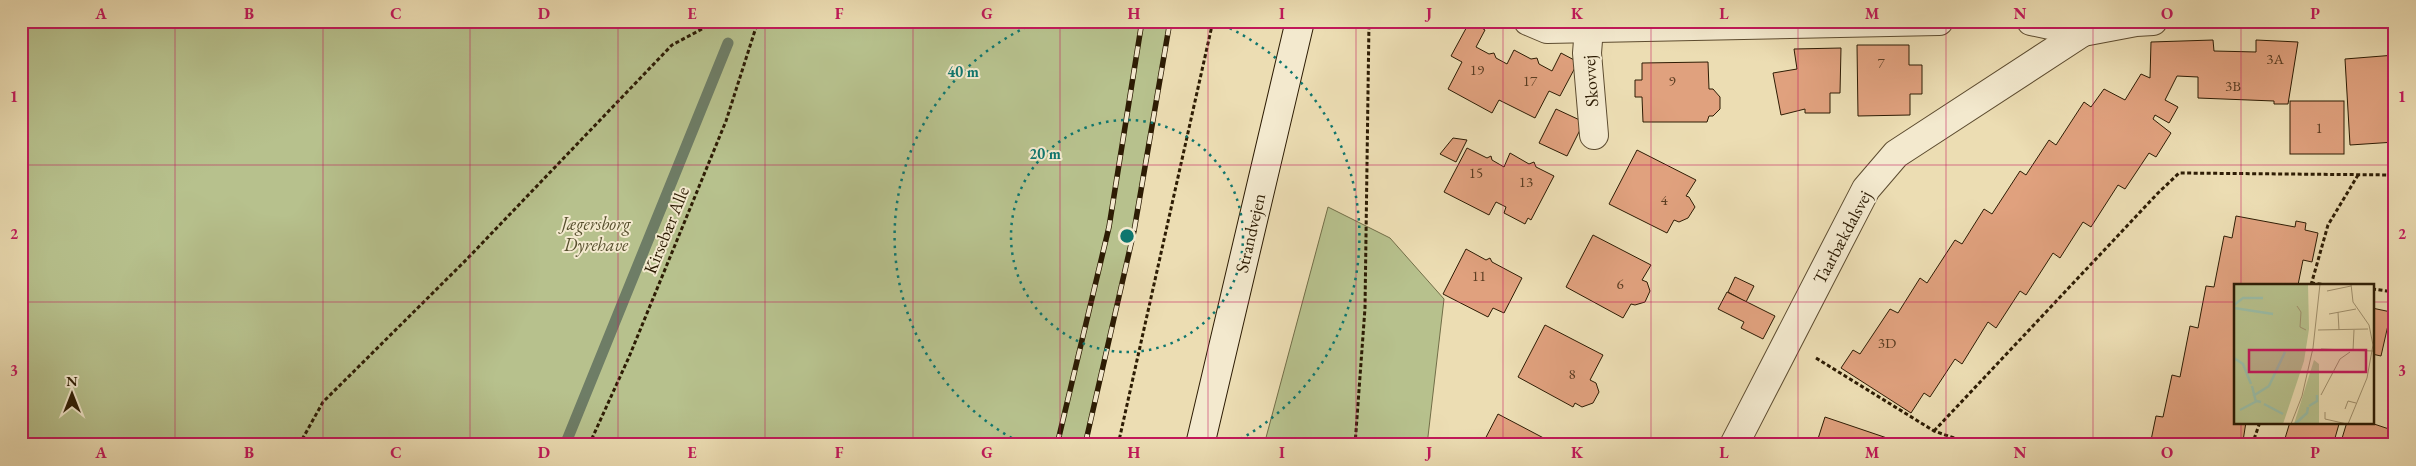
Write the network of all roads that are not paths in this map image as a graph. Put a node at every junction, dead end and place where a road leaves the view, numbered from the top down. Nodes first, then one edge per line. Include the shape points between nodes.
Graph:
1 (1300, 21) edge
2 (1528, 21) edge
3 (1939, 21) edge
4 (2031, 21) edge
5 (2136, 21) edge
6 (2153, 21) edge
7 (1589, 28) junction
8 (2083, 32) junction
9 (1594, 134) dead end
10 (1200, 445) edge
11 (1734, 445) edge

1 - 10 street, Strandvejen
2 - 7 street via 1546,29
3 - 7 street
4 - 8 street
5 - 6 street
5 - 8 street
7 - 9 street, Skovvej via 1587,53
8 - 11 street, Taarbækdalsvej via 1896,154 1866,189

